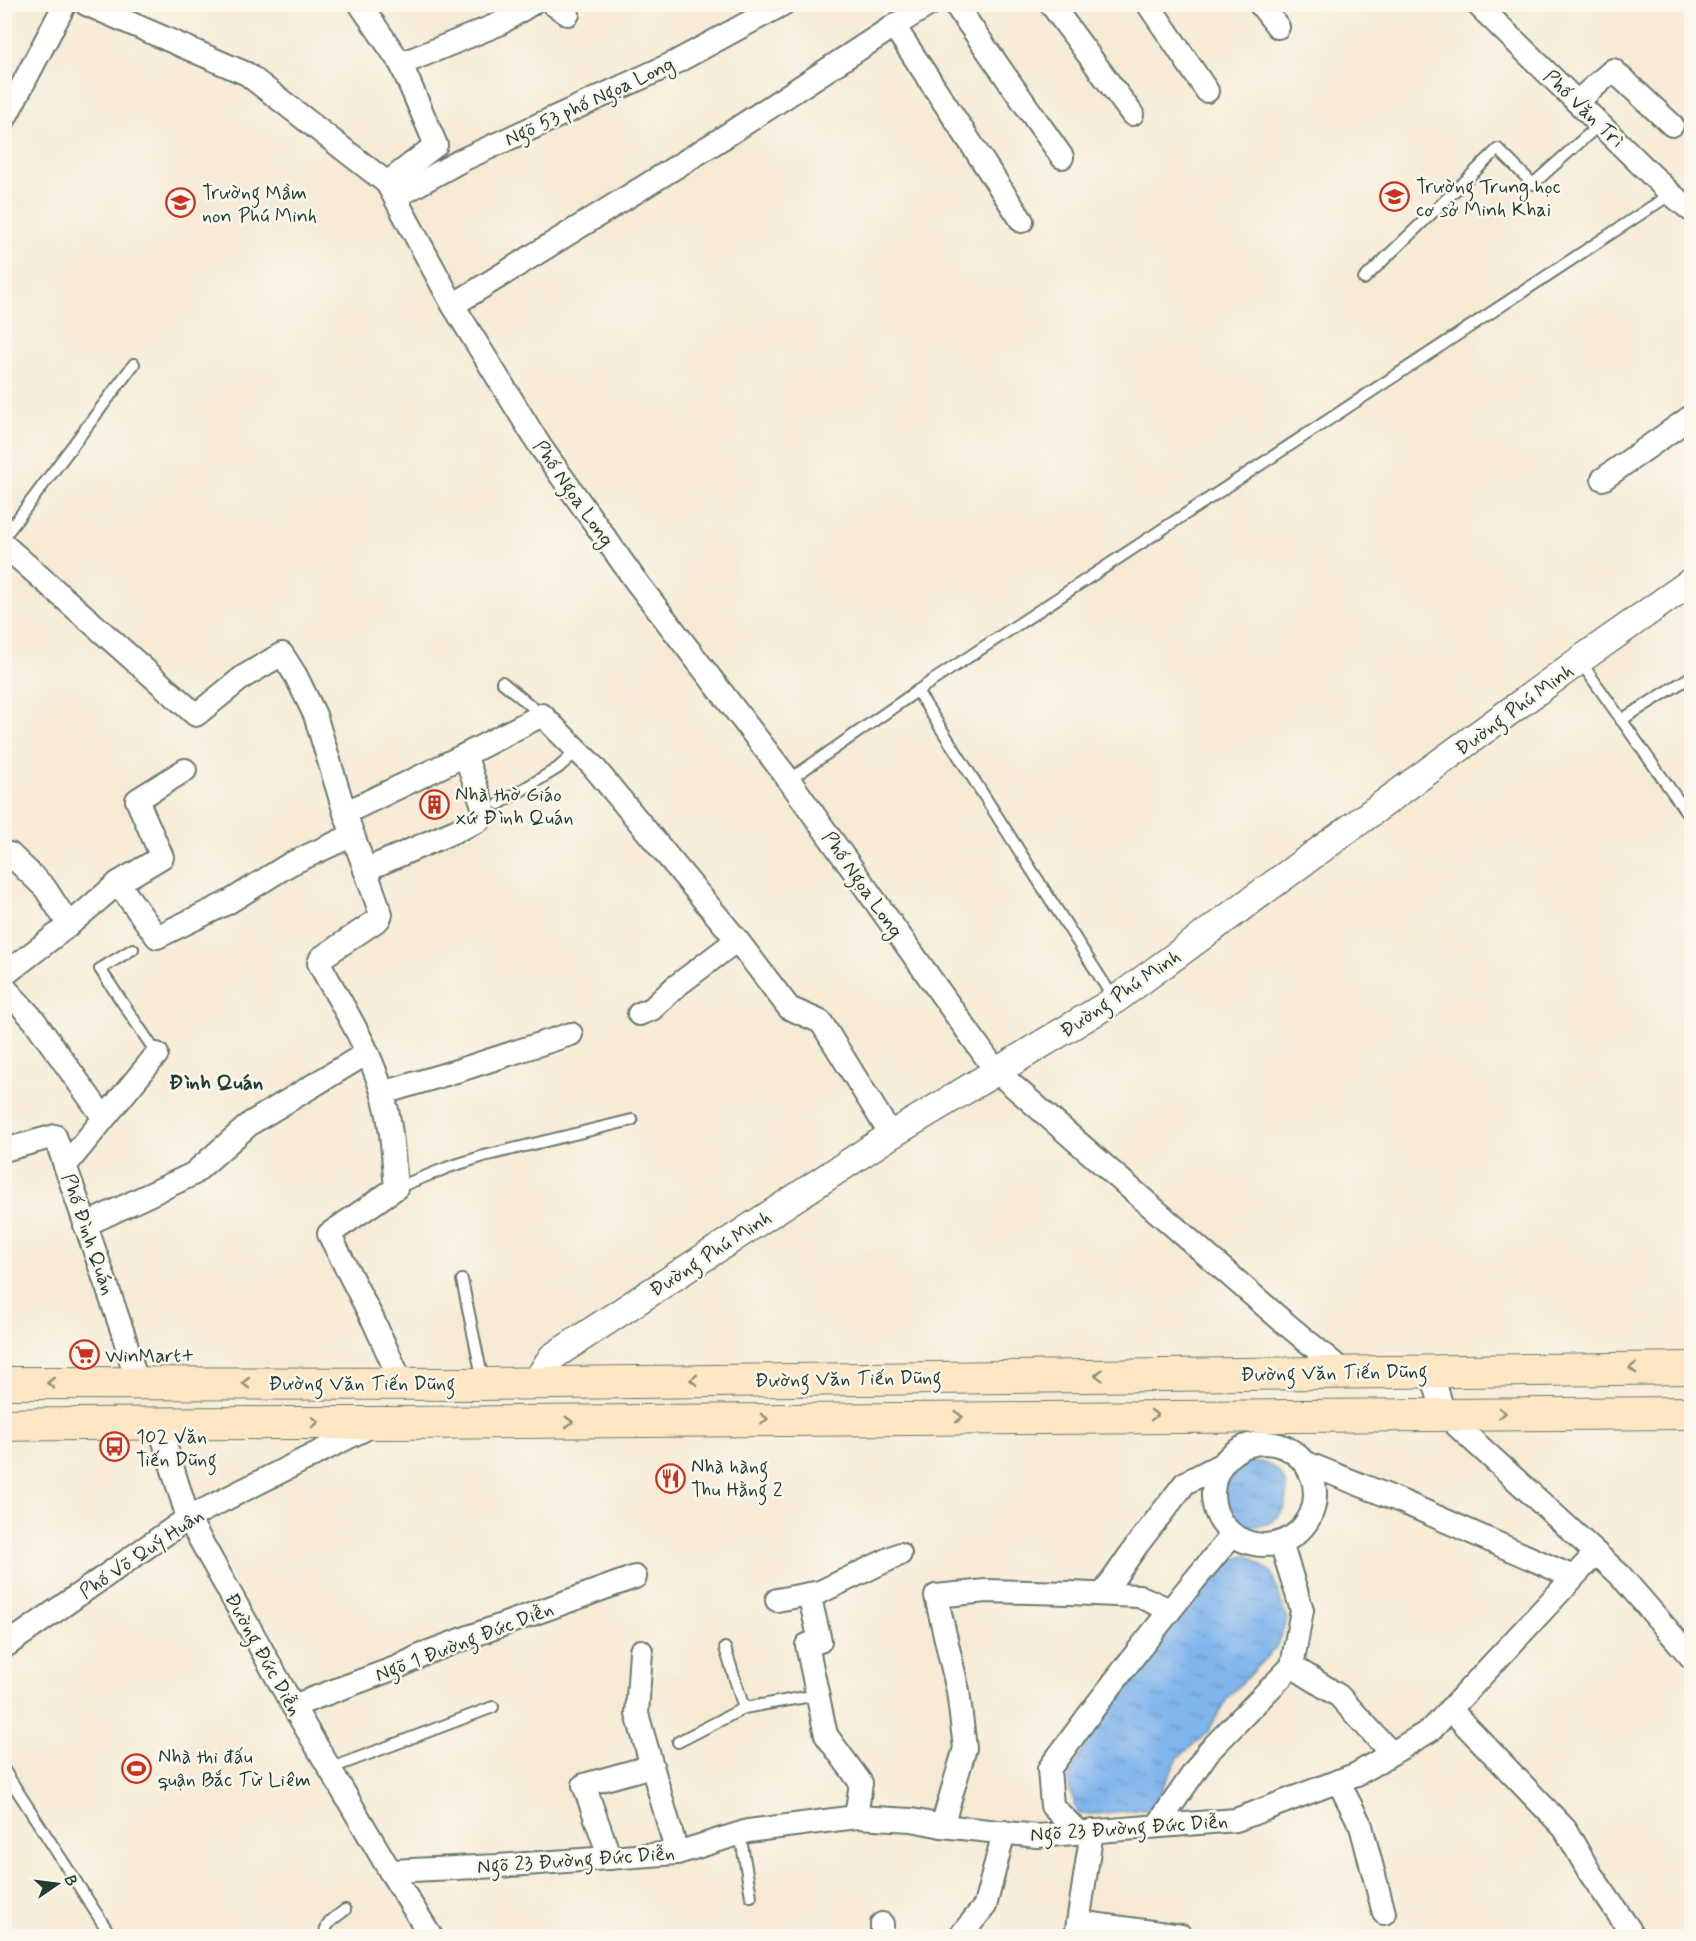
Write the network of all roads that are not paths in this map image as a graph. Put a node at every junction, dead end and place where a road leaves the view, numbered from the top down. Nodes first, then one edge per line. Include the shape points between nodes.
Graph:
1 (65, 4) edge
2 (86, 4) edge
3 (360, 4) edge
4 (531, 4) edge
5 (930, 4) edge
6 (955, 4) edge
7 (1051, 4) edge
8 (1148, 4) edge
9 (1260, 4) edge
10 (1477, 4) edge
11 (774, 6) edge
12 (894, 26) junction
13 (1278, 27) dead end
14 (401, 64) junction
15 (1207, 91) dead end
16 (1577, 102) junction
17 (1132, 114) dead end
18 (4, 120) edge
19 (1600, 123) junction
20 (1672, 124) dead end
21 (1062, 157) dead end
22 (391, 190) junction
23 (1671, 194) junction
24 (1692, 211) edge
25 (1022, 221) dead end
26 (1365, 279) dead end
27 (453, 305) junction
28 (134, 364) dead end
29 (1692, 416) edge
30 (1603, 479) dead end
31 (4, 537) edge
32 (4, 546) edge
33 (1692, 581) edge
34 (1580, 660) junction
35 (1692, 676) edge
36 (502, 682) dead end
37 (917, 691) junction
38 (542, 715) junction
39 (1621, 720) junction
40 (578, 750) junction
41 (465, 755) junction
42 (185, 770) dead end
43 (789, 780) junction
44 (499, 804) dead end
45 (345, 813) junction
46 (1692, 820) edge
47 (353, 835) junction
48 (10, 854) dead end
49 (365, 870) junction
50 (118, 883) junction
51 (69, 925) junction
52 (737, 940) junction
53 (133, 949) dead end
54 (4, 975) edge
55 (4, 987) edge
56 (1115, 1000) junction
57 (639, 1014) dead end
58 (571, 1034) dead end
59 (367, 1053) junction
60 (157, 1054) joint
61 (996, 1071) junction
62 (383, 1092) junction
63 (104, 1118) junction
64 (632, 1120) dead end
65 (891, 1135) junction
66 (4, 1150) edge
67 (65, 1166) junction
68 (396, 1188) junction
69 (85, 1225) junction
70 (462, 1280) dead end
71 (1692, 1368) edge
72 (1431, 1371) junction
73 (1344, 1372) junction
74 (536, 1382) junction
75 (4, 1383) edge
76 (137, 1383) junction
77 (402, 1384) junction
78 (484, 1384) junction
79 (1692, 1413) edge
80 (1296, 1414) junction
81 (1444, 1414) junction
82 (158, 1422) junction
83 (380, 1422) junction
84 (4, 1425) edge
85 (1274, 1443) junction
86 (1304, 1462) junction
87 (1222, 1464) junction
88 (188, 1518) junction
89 (1232, 1535) junction
90 (1281, 1543) junction
91 (1596, 1553) junction
92 (900, 1554) dead end
93 (635, 1577) dead end
94 (1573, 1577) junction
95 (809, 1594) junction
96 (1103, 1594) junction
97 (777, 1600) dead end
98 (1170, 1610) junction
99 (4, 1647) edge
100 (725, 1648) dead end
101 (641, 1651) dead end
102 (1692, 1658) edge
103 (1292, 1666) junction
104 (817, 1695) junction
105 (293, 1706) junction
106 (493, 1707) dead end
107 (744, 1708) junction
108 (1450, 1709) junction
109 (678, 1742) dead end
110 (1391, 1753) junction
111 (652, 1766) junction
112 (329, 1769) junction
113 (4, 1770) edge
114 (1338, 1781) junction
115 (856, 1817) junction
116 (942, 1826) junction
117 (1156, 1826) junction
118 (1004, 1832) junction
119 (1085, 1832) junction
120 (740, 1834) junction
121 (677, 1853) junction
122 (610, 1858) junction
123 (390, 1871) junction
124 (751, 1896) dead end
125 (345, 1911) dead end
126 (1384, 1913) dead end
127 (1077, 1929) edge
128 (111, 1936) edge
129 (325, 1936) edge
130 (430, 1936) edge
131 (960, 1936) edge
132 (1181, 1936) edge
133 (1632, 1936) edge

1 - 18 street
2 - 22 street, Phố Ngọa Long via 247,74
3 - 14 street
4 - 14 street via 499,24
5 - 12 street
6 - 21 street
7 - 17 street
8 - 15 street
9 - 13 street
10 - 16 street, Phố Văn Trì
11 - 22 street, Ngõ 53 phố Ngọa Long via 676,62
12 - 25 street
12 - 27 street via 721,139
14 - 22 street via 436,145
16 - 19 street, Phố Văn Trì
16 - 20 street via 1612,70
19 - 23 street, Phố Văn Trì
19 - 26 lane via 1533,184 1498,149
22 - 27 street, Phố Ngọa Long
23 - 24 street, Phố Văn Trì
23 - 37 lane
27 - 43 street, Phố Ngọa Long via 560,475 635,580
28 - 31 lane
29 - 30 street
32 - 45 street via 196,715 243,677 282,654 315,715
33 - 34 street, Đường Phú Minh
34 - 39 lane
34 - 56 street, Đường Phú Minh
35 - 39 lane
36 - 38 lane
37 - 43 lane
37 - 56 lane
38 - 40 street
38 - 41 street
39 - 46 lane
40 - 44 lane via 558,768
40 - 52 street
41 - 45 street
41 - 49 street via 483,816
42 - 50 street via 138,800 162,857
43 - 61 street, Phố Ngọa Long
45 - 47 street
47 - 49 street
47 - 50 street via 290,864 229,902 157,937
48 - 51 street via 45,888
49 - 59 street via 381,914 379,919 319,963
50 - 51 street
51 - 54 street
52 - 57 street via 652,1009
52 - 65 street via 789,1008 821,1022
53 - 60 lane via 100,969
55 - 63 street via 34,1020
56 - 61 street, Đường Phú Minh
58 - 62 street
59 - 62 street
59 - 69 street via 251,1123 193,1174
60 - 63 street
61 - 65 street, Đường Phú Minh
61 - 73 street, Phố Ngọa Long
62 - 68 street
63 - 67 street
64 - 68 lane via 484,1156
65 - 74 street, Đường Phú Minh via 552,1357
66 - 67 street, Phố Đình Quán via 55,1136
67 - 69 street, Phố Đình Quán
68 - 77 street via 329,1234
69 - 76 street, Phố Đình Quán
70 - 78 lane
71 -> 72 main road, Đường Văn Tiến Dũng
72 - 73 main road, Đường Văn Tiến Dũng
72 - 81 street
73 -> 74 main road, Đường Văn Tiến Dũng
74 - 78 main road, Đường Văn Tiến Dũng
76 -> 75 main road, Đường Văn Tiến Dũng
77 -> 76 main road, Đường Văn Tiến Dũng
77 - 78 main road, Đường Văn Tiến Dũng
81 -> 79 main road, Đường Văn Tiến Dũng
80 - 81 main road, Đường Văn Tiến Dũng
83 -> 80 main road, Đường Văn Tiến Dũng
80 - 85 street
81 - 91 street
82 -> 83 main road, Đường Văn Tiến Dũng
82 - 84 main road, Đường Văn Tiến Dũng
82 - 88 street, Đường Đức Diễn
83 - 88 street, Phố Võ Quý Huân
85 - 86 street via 1291,1450
85 - 87 street via 1255,1443 1236,1450
86 - 90 street via 1315,1485 1314,1509 1301,1530
86 - 94 street
87 - 89 street via 1214,1482 1213,1502 1219,1521
87 - 96 street via 1185,1483
88 - 99 street, Phố Võ Quý Huân
88 - 105 street, Đường Đức Diễn
89 - 90 street via 1256,1545
89 - 98 street
90 - 103 street via 1302,1610
91 - 94 street, Ngõ 23 Đường Đức Diễn
91 - 102 street
92 - 95 street
93 - 105 street, Ngõ 1 Đường Đức Diễn
94 - 108 street, Ngõ 23 Đường Đức Diễn
95 - 97 street
95 - 104 street via 820,1641 807,1645
96 - 98 street via 1138,1596
96 - 116 street via 986,1591 936,1596 958,1691 965,1748
98 - 119 street via 1049,1769 1052,1806
100 - 107 lane
101 - 111 street via 637,1714
103 - 110 street via 1339,1696
103 - 117 street via 1208,1752
104 - 107 lane
104 - 115 street via 826,1735 861,1783
105 - 112 street, Đường Đức Diễn
106 - 112 lane
107 - 109 lane
108 - 110 street, Ngõ 23 Đường Đức Diễn via 1431,1730
108 - 133 street via 1565,1829
110 - 114 street, Ngõ 23 Đường Đức Diễn
111 - 121 street
111 - 122 street via 584,1785
112 - 123 street, Đường Đức Diễn
113 - 128 lane
114 - 117 street, Ngõ 23 Đường Đức Diễn via 1236,1820
114 - 126 street via 1361,1826
115 - 116 street, Ngõ 23 Đường Đức Diễn
115 - 120 street, Ngõ 23 Đường Đức Diễn
116 - 118 street, Ngõ 23 Đường Đức Diễn
117 - 119 street, Ngõ 23 Đường Đức Diễn
118 - 119 street, Ngõ 23 Đường Đức Diễn via 1037,1836
118 - 131 street via 985,1906
119 - 127 street
120 - 121 street, Ngõ 23 Đường Đức Diễn
120 - 124 lane
121 - 122 street, Ngõ 23 Đường Đức Diễn
122 - 123 street, Ngõ 23 Đường Đức Diễn
123 - 130 street, Đường Đức Diễn
125 - 129 lane via 329,1922
127 - 132 street

